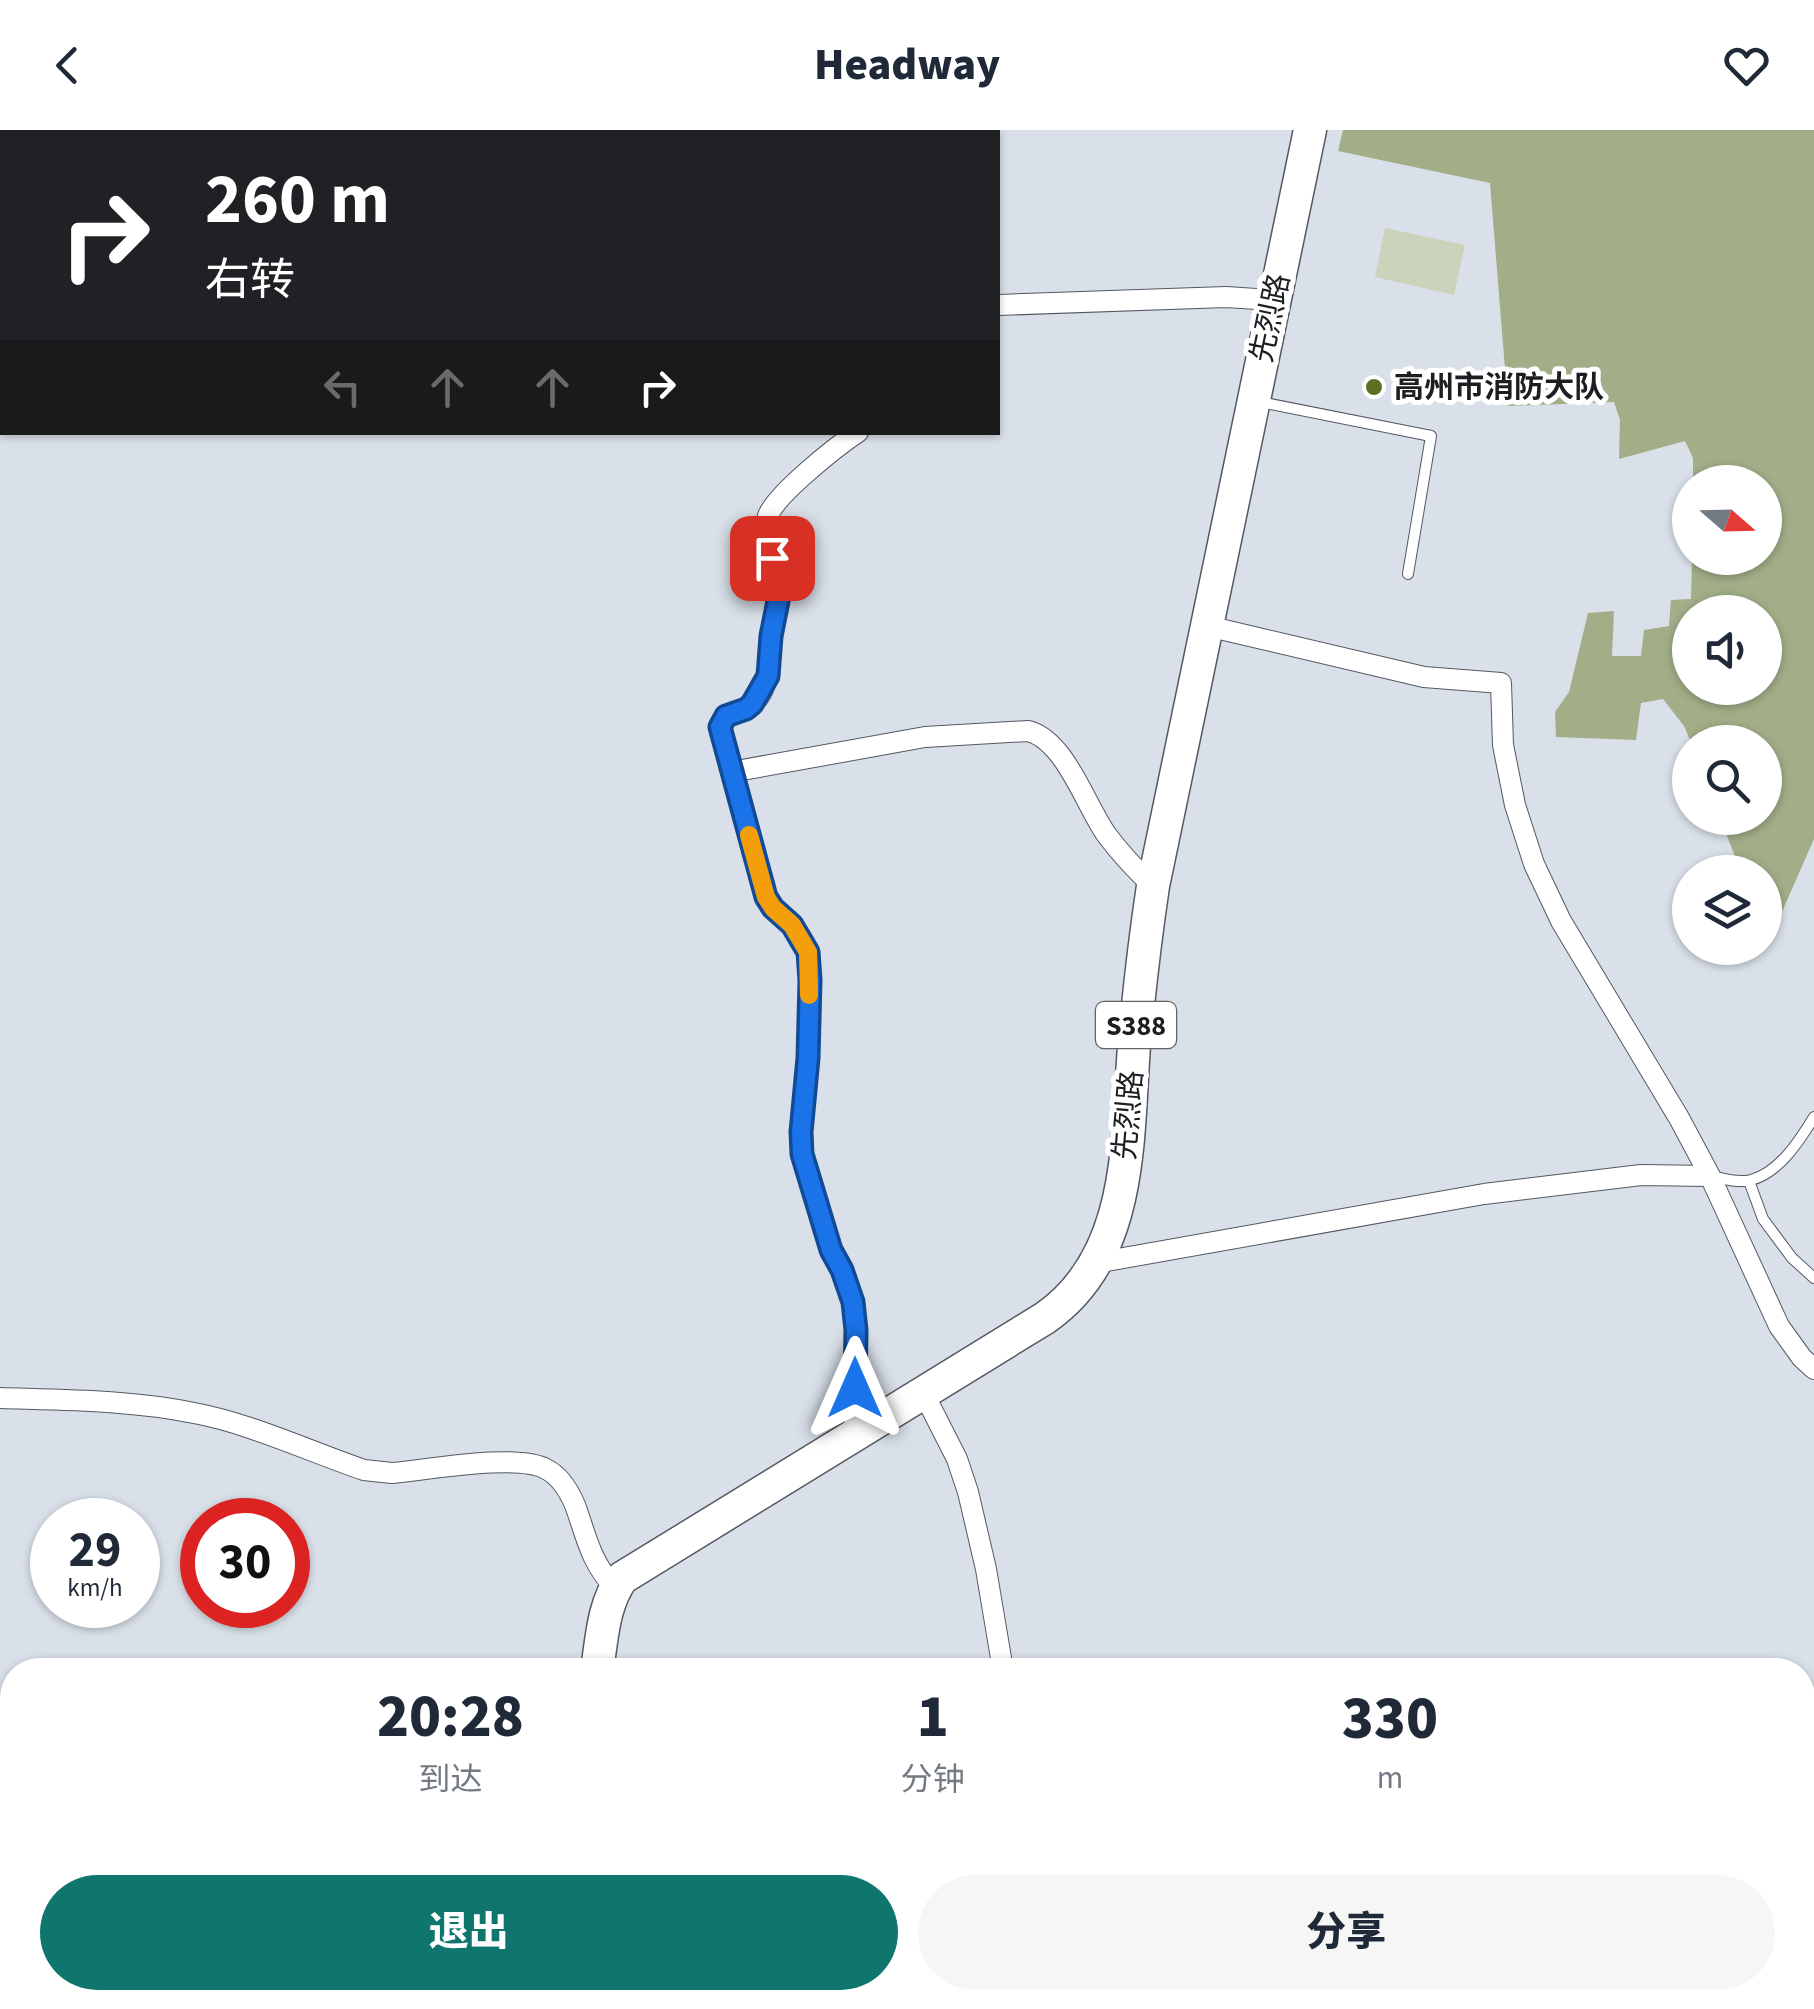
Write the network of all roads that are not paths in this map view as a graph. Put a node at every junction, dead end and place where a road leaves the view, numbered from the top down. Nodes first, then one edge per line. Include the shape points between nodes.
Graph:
1 (1310, 130) edge
2 (1274, 300) junction
3 (1000, 304) edge
4 (1253, 401) junction
5 (853, 435) edge
6 (1408, 574) dead end
7 (1207, 626) junction
8 (731, 772) junction
9 (1153, 886) junction
10 (1814, 1118) edge
11 (1710, 1176) junction
12 (1749, 1181) junction
13 (1095, 1264) junction
14 (1814, 1278) edge
15 (1814, 1369) edge
16 (923, 1392) junction
17 (0, 1398) edge
18 (856, 1434) junction
19 (615, 1588) junction
20 (599, 1658) edge
21 (1002, 1658) edge

1 - 2 main road, 先烈路 / S388
2 - 3 street
2 - 4 main road, 先烈路 / S388
4 - 6 lane via 1432,436
4 - 7 main road, 先烈路 / S388
5 - 8 street via 780,498 766,519 780,591 765,684 752,704 723,718
7 - 9 main road, 先烈路 / S388
7 - 11 street via 1424,676 1501,683 1503,745 1534,864
8 - 9 street via 925,737 1028,731 1047,739 1105,832
8 - 18 street via 766,897 808,952 802,1154 853,1302
9 - 13 main road, 先烈路 / S388 via 1125,1164 1112,1228
10 - 12 lane via 1773,1169
11 - 12 lane
11 - 13 street via 1641,1175 1484,1194
11 - 15 street via 1780,1326
12 - 14 lane via 1764,1219
13 - 16 main road, 先烈路 / S388 via 1065,1304
16 - 18 main road, 先烈路 / S388
16 - 21 street via 968,1492
17 - 19 street via 194,1412 376,1473 536,1465 567,1488 590,1553
18 - 19 main road, 先烈路 / S388 via 632,1570
19 - 20 main road

